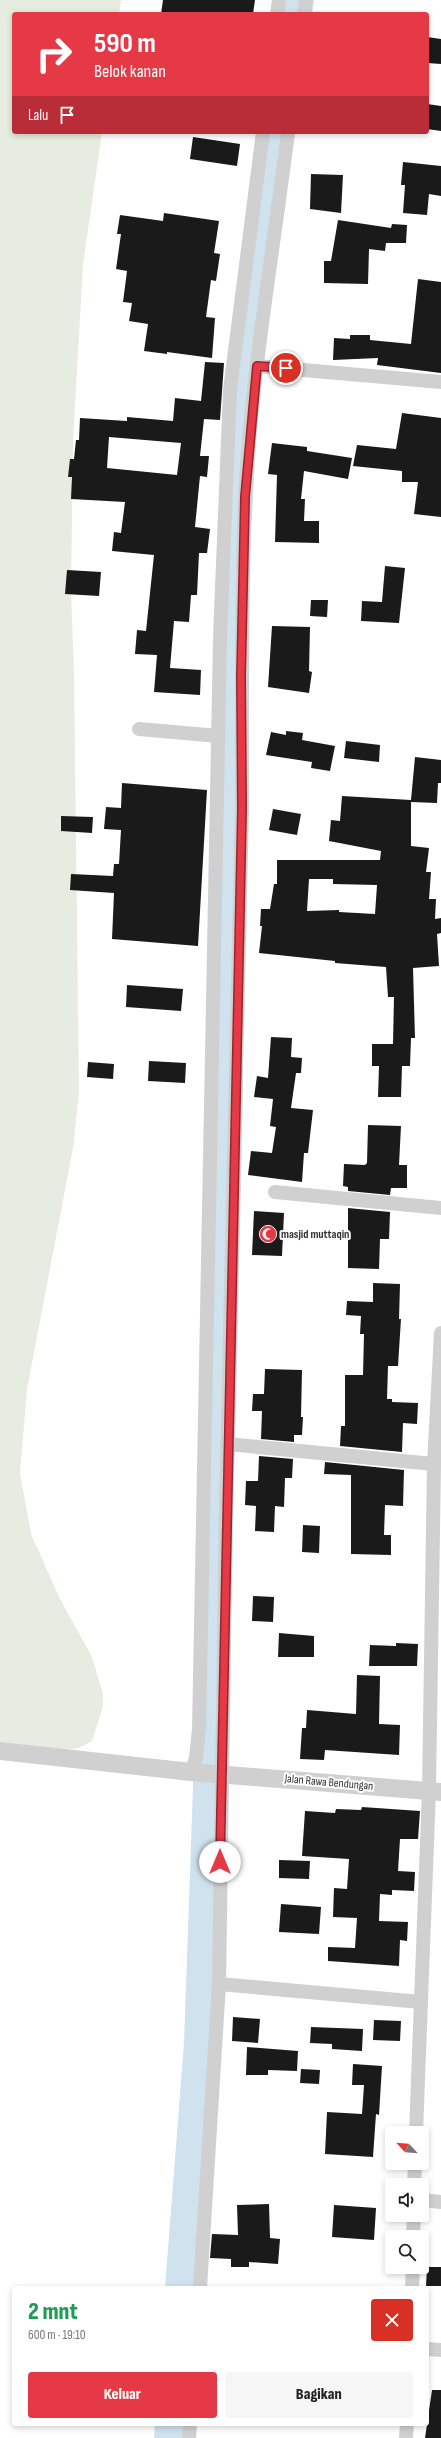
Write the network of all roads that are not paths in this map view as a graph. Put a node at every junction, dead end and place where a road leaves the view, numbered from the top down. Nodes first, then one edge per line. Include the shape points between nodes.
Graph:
1 (279, 0) edge
2 (306, 0) edge
3 (277, 12) edge
4 (304, 12) edge
5 (263, 134) edge
6 (288, 134) edge
7 (257, 366) junction
8 (441, 382) edge
9 (139, 730) dead end
10 (218, 736) junction
11 (275, 1192) dead end
12 (441, 1208) edge
13 (441, 1333) edge
14 (227, 1444) junction
15 (434, 1464) junction
16 (0, 1751) edge
17 (194, 1772) junction
18 (219, 1774) junction
19 (435, 1791) edge
20 (219, 1984) junction
21 (421, 2002) junction
22 (416, 2126) edge
23 (429, 2201) edge
24 (441, 2202) edge
25 (413, 2274) edge
26 (200, 2286) edge
27 (412, 2286) edge
28 (429, 2349) edge
29 (441, 2350) edge
30 (190, 2426) edge
31 (407, 2426) edge
32 (188, 2438) edge
33 (406, 2438) edge

1 - 3 street
2 - 4 street
5 - 10 street via 230,390
6 - 7 street
7 - 8 street
7 - 14 street via 245,497 241,676 242,809
9 - 10 street
10 - 17 street via 199,1729
11 - 12 street
13 - 15 street
14 - 15 street
14 - 18 street
15 - 19 street
16 - 17 street, Jalan Rawa Bendungan
17 - 18 street, Jalan Rawa Bendungan
18 - 19 street, Jalan Rawa Bendungan
18 - 20 street
19 - 21 street
20 - 21 street
20 - 26 street
21 - 22 street
23 - 24 street
25 - 27 street
28 - 29 street
30 - 32 street
31 - 33 street

